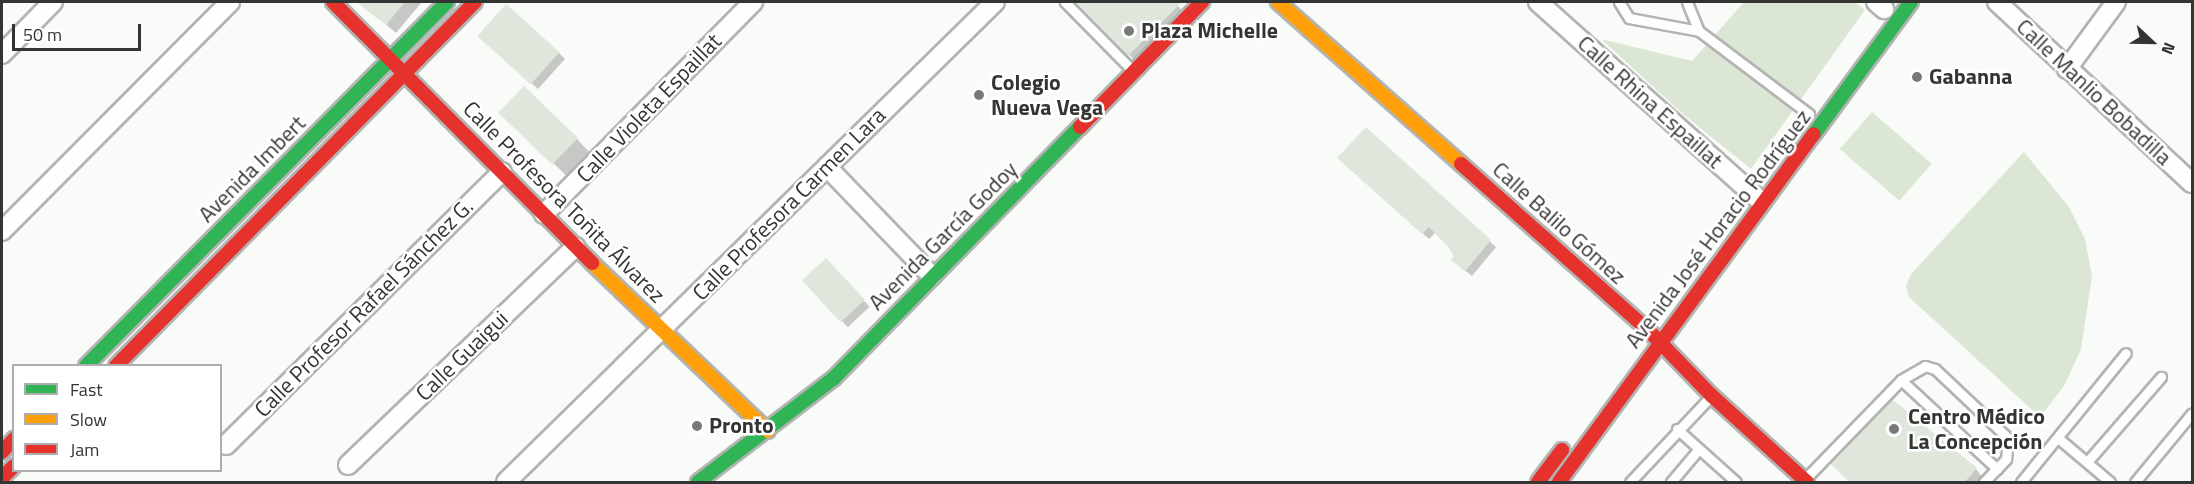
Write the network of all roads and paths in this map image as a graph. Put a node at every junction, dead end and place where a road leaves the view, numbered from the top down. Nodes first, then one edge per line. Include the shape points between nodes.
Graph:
1 (53, 2) edge
2 (230, 2) edge
3 (333, 2) edge
4 (447, 2) edge
5 (475, 2) edge
6 (753, 2) edge
7 (995, 2) edge
8 (1065, 2) edge
9 (1202, 2) edge
10 (1278, 2) edge
11 (1538, 2) edge
12 (1619, 2) edge
13 (1687, 2) edge
14 (1911, 2) edge
15 (1997, 2) edge
16 (2116, 2) edge
17 (1698, 31) junction
18 (2, 54) edge
19 (392, 59) junction
20 (2067, 69) junction
21 (404, 72) junction
22 (1134, 72) junction
23 (1809, 114) dead end
24 (827, 167) junction
25 (502, 172) junction
26 (2193, 183) edge
27 (1753, 194) junction
28 (544, 214) junction
29 (2, 231) edge
30 (575, 247) junction
31 (932, 276) junction
32 (662, 330) junction
33 (1660, 341) junction
34 (2126, 353) dead end
35 (88, 364) edge
36 (118, 364) edge
37 (2161, 377) dead end
38 (1901, 380) junction
39 (1711, 395) junction
40 (2193, 413) edge
41 (1677, 429) junction
42 (768, 430) junction
43 (1573, 435) dead end
44 (2058, 438) junction
45 (226, 445) dead end
46 (1698, 450) junction
47 (2087, 462) junction
48 (348, 465) dead end
49 (1996, 469) junction
50 (1806, 481) edge
51 (506, 483) edge
52 (698, 483) edge
53 (1538, 483) edge
54 (1558, 483) edge
55 (1630, 483) edge
56 (1671, 483) edge
57 (1736, 483) edge
58 (1984, 483) edge
59 (2021, 483) edge
60 (2110, 483) edge
61 (2135, 483) edge

1 - 18 street
2 - 29 street
3 - 19 street, Calle Profesora Toñita Álvarez
4 - 19 street, Avenida Imbert
5 - 21 street, Avenida Imbert
6 - 28 street, Calle Violeta Espaillat
7 - 24 street, Calle Profesora Carmen Lara
8 - 22 lane
9 - 22 street, Avenida García Godoy
10 - 33 street, Calle Balilo Gómez
11 - 27 street, Calle Rhina Espaillat
12 - 17 lane via 1629,18
13 - 17 lane
14 - 27 street, Avenida José Horacio Rodríguez
15 - 20 street, Calle Manlio Bobadilla
16 - 20 street
17 - 23 lane
19 - 21 street, Calle Profesora Toñita Álvarez
19 - 35 street, Avenida Imbert
20 - 26 street, Calle Manlio Bobadilla
21 - 25 street, Calle Profesora Toñita Álvarez
21 - 36 street, Avenida Imbert
22 - 31 street, Avenida García Godoy
24 - 31 street
24 - 32 street, Calle Profesora Carmen Lara
25 - 28 street, Calle Profesora Toñita Álvarez
25 - 45 street, Calle Profesor Rafael Sánchez G.
27 - 33 street, Avenida José Horacio Rodríguez
28 - 30 street, Calle Profesora Toñita Álvarez
30 - 32 street, Calle Profesora Toñita Álvarez
30 - 48 street, Calle Guaigui
31 - 42 street, Avenida García Godoy via 834,378
32 - 42 street, Calle Profesora Toñita Álvarez
32 - 51 street, Calle Profesora Carmen Lara
33 - 39 street, Calle Balilo Gómez
33 - 54 street, Avenida José Horacio Rodríguez
34 - 44 lane
37 - 47 lane
38 - 49 lane
38 - 49 lane via 1916,368 1935,369 2008,438 2006,459
38 - 50 lane
39 - 41 lane
39 - 50 street, Calle Balilo Gómez
40 - 61 lane
41 - 46 lane
41 - 55 lane
42 - 52 street, Avenida García Godoy
43 - 53 street
44 - 47 lane
44 - 59 lane
46 - 56 lane
46 - 57 lane
47 - 60 lane
49 - 58 lane

